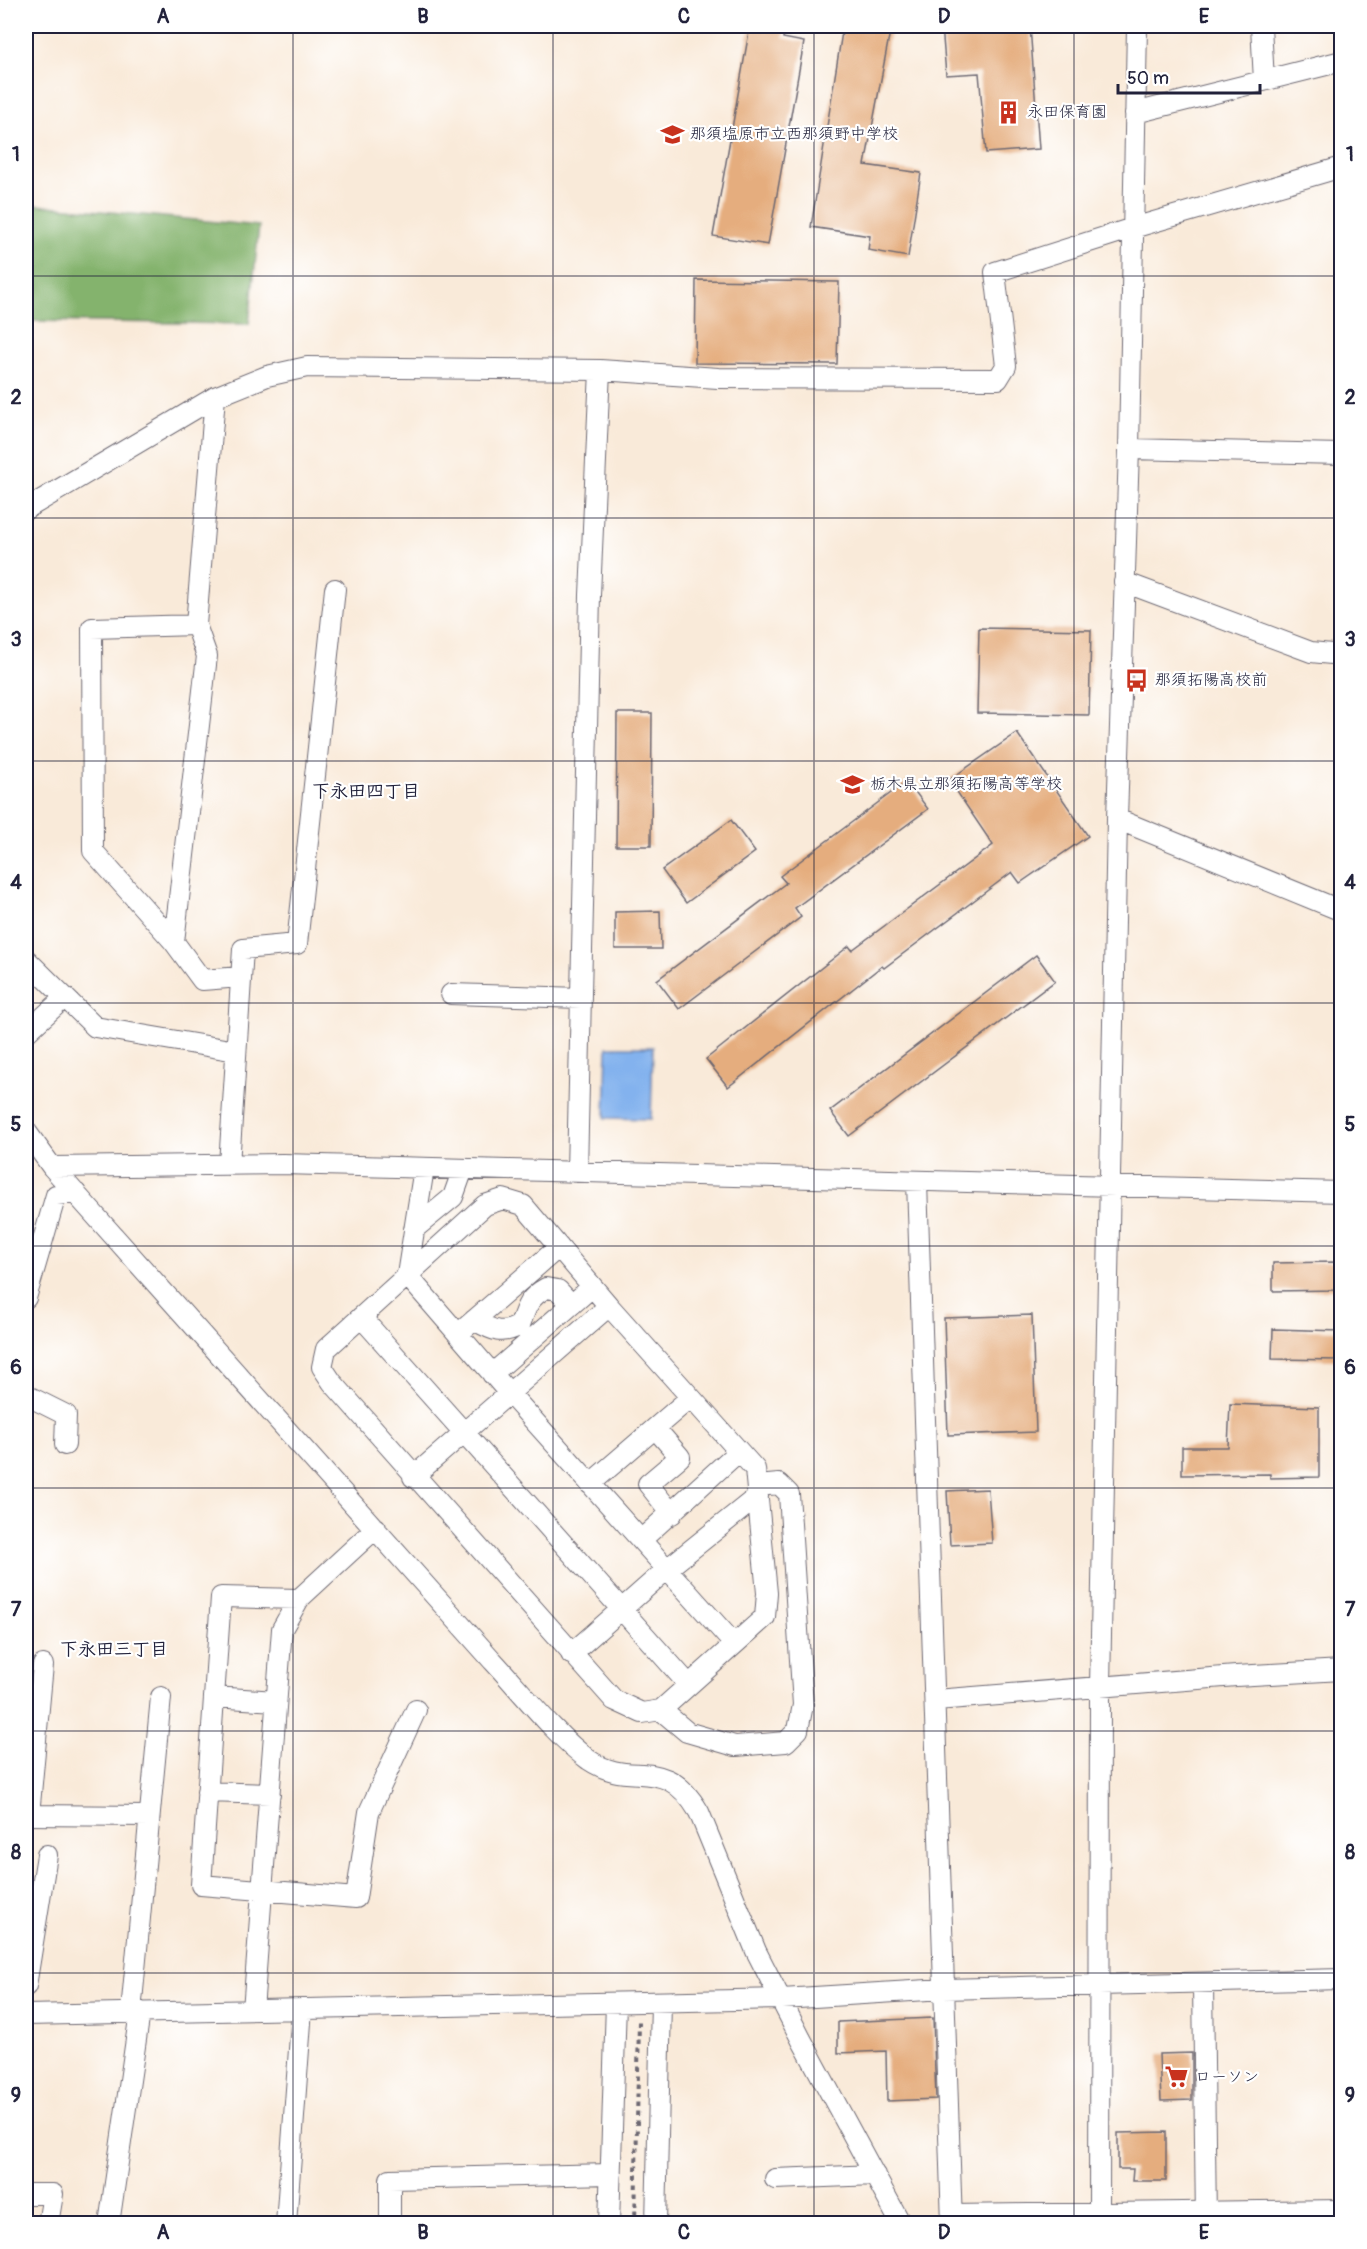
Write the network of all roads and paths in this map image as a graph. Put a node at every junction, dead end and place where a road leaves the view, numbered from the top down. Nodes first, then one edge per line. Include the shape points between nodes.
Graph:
1 (1137, 26) edge
2 (1261, 26) edge
3 (1341, 61) edge
4 (1264, 81) junction
5 (1135, 113) junction
6 (1341, 167) edge
7 (1134, 228) junction
8 (600, 370) junction
9 (215, 397) junction
10 (1129, 449) junction
11 (1341, 454) edge
12 (26, 509) edge
13 (1124, 582) junction
14 (334, 589) dead end
15 (196, 625) junction
16 (1341, 655) edge
17 (1116, 819) junction
18 (1341, 912) edge
19 (174, 942) junction
20 (26, 959) edge
21 (241, 977) junction
22 (451, 994) dead end
23 (65, 997) junction
24 (581, 998) junction
25 (26, 1033) edge
26 (236, 1051) junction
27 (26, 1131) edge
28 (229, 1165) junction
29 (52, 1167) junction
30 (424, 1168) junction
31 (463, 1169) junction
32 (577, 1172) junction
33 (917, 1182) junction
34 (1111, 1185) junction
35 (1341, 1191) edge
36 (76, 1193) junction
37 (414, 1229) junction
38 (559, 1247) junction
39 (407, 1275) junction
40 (592, 1287) junction
41 (26, 1298) edge
42 (571, 1304) junction
43 (609, 1306) junction
44 (361, 1317) junction
45 (474, 1320) junction
46 (458, 1334) junction
47 (492, 1374) junction
48 (509, 1393) junction
49 (26, 1395) edge
50 (690, 1398) junction
51 (655, 1428) junction
52 (465, 1432) junction
53 (65, 1445) dead end
54 (738, 1452) junction
55 (26, 1476) edge
56 (413, 1477) junction
57 (33, 1481) dead end
58 (590, 1484) junction
59 (758, 1491) junction
60 (672, 1514) junction
61 (376, 1528) junction
62 (641, 1540) junction
63 (667, 1569) junction
64 (299, 1599) junction
65 (623, 1610) junction
66 (735, 1644) junction
67 (571, 1654) junction
68 (43, 1665) dead end
69 (1341, 1670) edge
70 (689, 1685) junction
71 (1100, 1686) junction
72 (161, 1697) dead end
73 (214, 1697) junction
74 (936, 1700) junction
75 (276, 1701) junction
76 (416, 1710) dead end
77 (661, 1710) junction
78 (207, 1792) junction
79 (270, 1794) junction
80 (27, 1815) edge
81 (149, 1816) junction
82 (47, 1855) dead end
83 (262, 1889) junction
84 (1341, 1979) edge
85 (1203, 1983) junction
86 (26, 1986) edge
87 (1101, 1986) junction
88 (944, 1989) junction
89 (782, 1999) junction
90 (639, 2002) junction
91 (661, 2002) junction
92 (616, 2003) junction
93 (302, 2009) junction
94 (253, 2010) junction
95 (135, 2012) junction
96 (26, 2014) edge
97 (611, 2174) junction
98 (875, 2175) junction
99 (775, 2179) dead end
100 (26, 2194) edge
101 (1341, 2210) edge
102 (1206, 2217) edge
103 (1099, 2218) edge
104 (952, 2219) edge
105 (48, 2223) edge
106 (109, 2223) edge
107 (286, 2223) edge
108 (390, 2223) edge
109 (609, 2223) edge
110 (635, 2223) edge
111 (656, 2223) edge
112 (901, 2223) edge

1 - 5 street
2 - 4 street
3 - 4 street
4 - 5 street
5 - 7 street
6 - 7 street
7 - 8 street via 995,272 1006,366 998,379 718,378
7 - 10 street
8 - 9 street via 307,367 267,376
8 - 24 street via 590,595
9 - 12 street
9 - 15 street
10 - 11 street
10 - 13 street
13 - 16 street via 1311,652
13 - 17 street
14 - 21 street via 297,944 243,949
15 - 19 street via 207,656
15 - 19 street via 92,628 93,851
17 - 18 street
17 - 34 street
19 - 21 street via 202,980
20 - 23 street
21 - 26 street
22 - 24 street
23 - 25 street
23 - 26 street via 95,1027
24 - 32 street
26 - 28 street
27 - 29 street
28 - 29 street
28 - 30 street
29 - 36 street
30 - 31 street
30 - 37 street
31 - 32 street
31 - 37 street via 453,1197
32 - 33 street
33 - 34 street
33 - 74 street
34 - 35 street
34 - 71 street
36 - 41 street via 56,1195
36 - 61 street
37 - 39 street
38 - 39 street via 523,1205 503,1198 485,1205
38 - 40 street
38 - 45 street
39 - 44 street
39 - 46 street
40 - 42 street
40 - 43 street
42 - 45 street via 558,1290 546,1288 534,1294 520,1324 508,1331 497,1333
42 - 47 street
43 - 48 street
43 - 50 street
44 - 52 street
44 - 56 street via 326,1350 322,1367
45 - 46 street
46 - 47 street
47 - 48 street
48 - 52 street
48 - 58 street
49 - 53 street via 66,1415
50 - 51 street
50 - 54 street
51 - 58 street
51 - 60 street via 680,1457 648,1484
52 - 56 street
52 - 65 street
54 - 59 street via 755,1469
54 - 60 street
55 - 57 path
56 - 67 street
58 - 62 street
59 - 63 street
59 - 66 street via 767,1593 765,1617
59 - 77 street via 779,1484 789,1494 803,1705 798,1730 786,1742 735,1746 687,1732
60 - 62 street
61 - 64 street
61 - 89 street via 493,1661 590,1760 609,1769 671,1779 688,1793 756,1951
62 - 63 street
63 - 65 street
63 - 66 street
64 - 73 street via 221,1597
64 - 75 street via 282,1629
65 - 67 street
65 - 70 street
66 - 70 street
67 - 77 street via 614,1700 642,1713
68 - 80 street
69 - 71 street
70 - 77 street
71 - 74 street
71 - 87 street
72 - 81 street
73 - 75 street
73 - 78 street
74 - 88 street
75 - 79 street
76 - 83 street via 369,1812 356,1898
78 - 79 street
78 - 83 street via 201,1885
79 - 83 street
80 - 81 street
81 - 95 street
82 - 86 street
83 - 94 street
84 - 85 street
85 - 87 street
85 - 102 street
87 - 88 street
87 - 103 street
88 - 89 street
88 - 104 street
89 - 91 street
89 - 98 street
90 - 91 street
90 - 92 street
90 - 110 path
91 - 111 street
92 - 93 street
92 - 97 street
93 - 94 street
93 - 107 street
94 - 95 street
95 - 96 street
95 - 106 street
97 - 108 street via 390,2179
97 - 109 street
98 - 99 street
98 - 112 street
100 - 105 street via 53,2194
101 - 102 street
102 - 103 street
103 - 104 street

